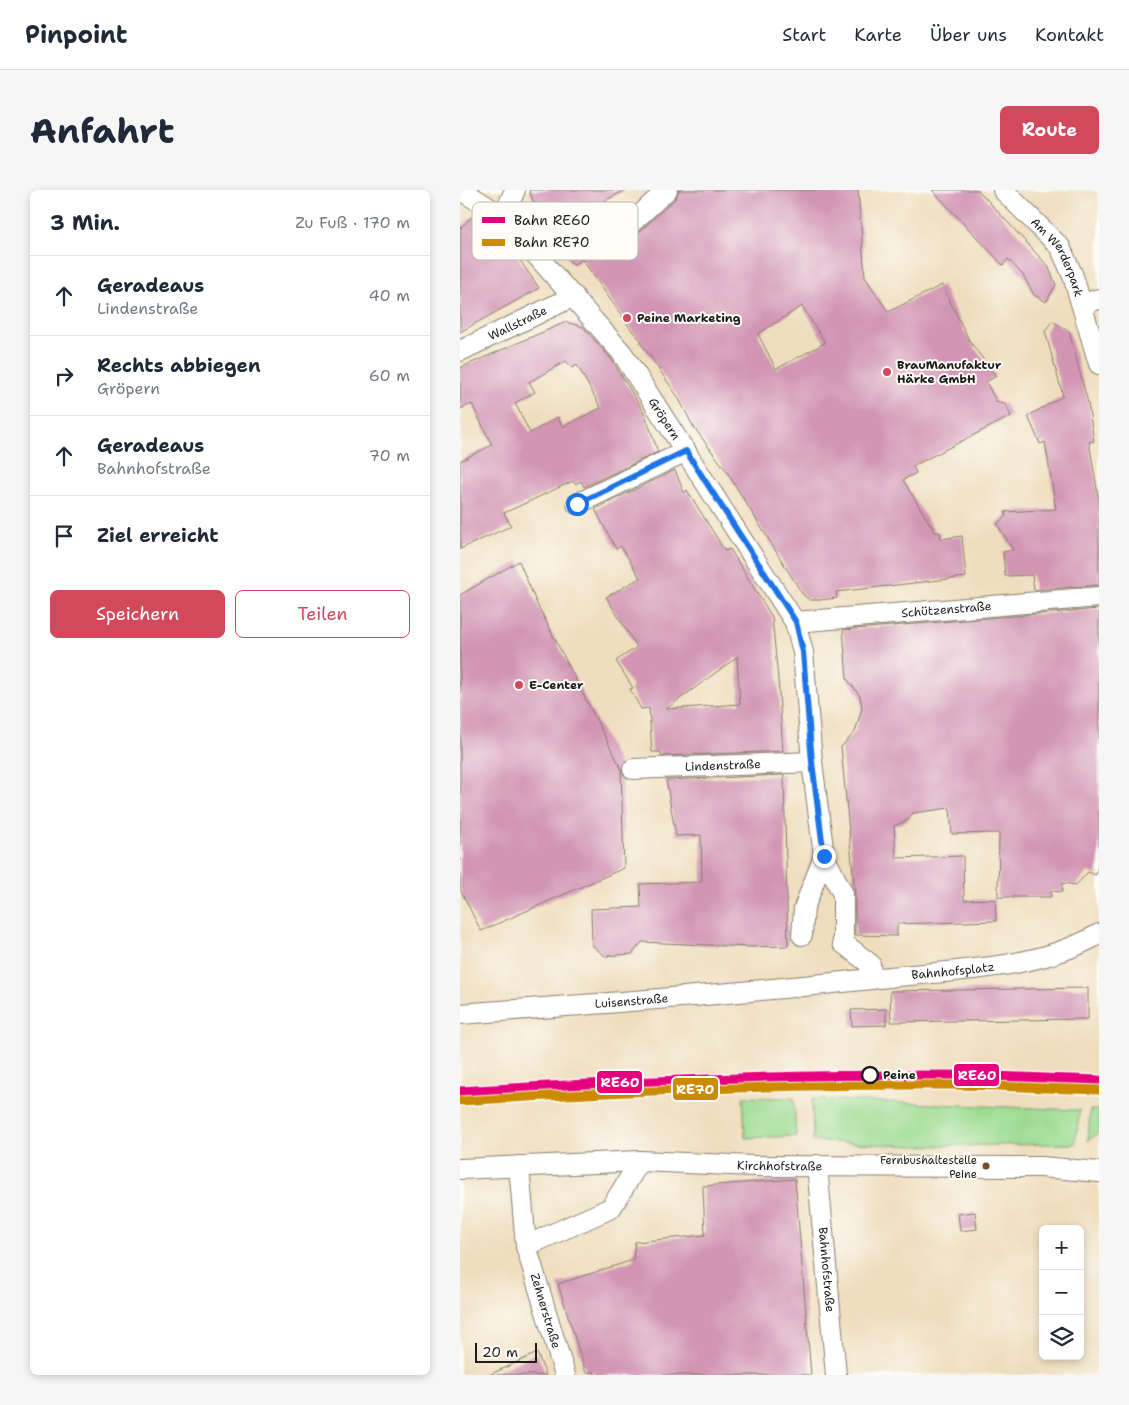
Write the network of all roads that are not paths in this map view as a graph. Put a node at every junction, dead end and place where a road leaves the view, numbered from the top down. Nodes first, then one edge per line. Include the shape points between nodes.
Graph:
1 (515, 190) edge
2 (667, 190) edge
3 (1003, 190) edge
4 (463, 196) edge
5 (474, 202) edge
6 (510, 202) edge
7 (638, 217) edge
8 (542, 260) edge
9 (574, 296) junction
10 (1090, 301) edge
11 (460, 351) edge
12 (1099, 364) edge
13 (686, 451) junction
14 (577, 504) dead end
15 (1099, 597) edge
16 (796, 622) junction
17 (812, 762) junction
18 (633, 769) dead end
19 (824, 856) junction
20 (1099, 934) edge
21 (802, 935) dead end
22 (871, 979) junction
23 (804, 987) joint
24 (460, 1014) edge
25 (640, 1161) junction
26 (817, 1165) junction
27 (519, 1166) junction
28 (460, 1169) edge
29 (1099, 1172) edge
30 (526, 1246) junction
31 (564, 1375) edge
32 (836, 1375) edge

1 - 6 street
2 - 7 street
3 - 10 street, Am Werderpark via 1060,247
4 - 5 street, Gröpern
8 - 9 street, Gröpern
9 - 11 street, Wallstraße
9 - 13 street, Gröpern via 622,353
10 - 12 street, Am Werderpark
13 - 14 street
13 - 16 street, Gröpern
15 - 16 street, Schützenstraße
16 - 17 street via 803,652
17 - 18 street, Lindenstraße
17 - 19 street
19 - 21 street via 804,908
19 - 22 street via 843,894 843,942 870,964
20 - 22 street, Bahnhofsplatz via 1085,942 1036,957 991,966
22 - 23 street, Bahnhofsplatz
23 - 24 street, Luisenstraße
25 - 26 street, Kirchhofstraße
25 - 27 street, Kirchhofstraße
25 - 30 street via 612,1208
26 - 29 street, Kirchhofstraße via 1031,1167
26 - 32 street, Bahnhofstraße
27 - 28 street, Kirchhofstraße
27 - 30 street, Zehnerstraße
30 - 31 street, Zehnerstraße

